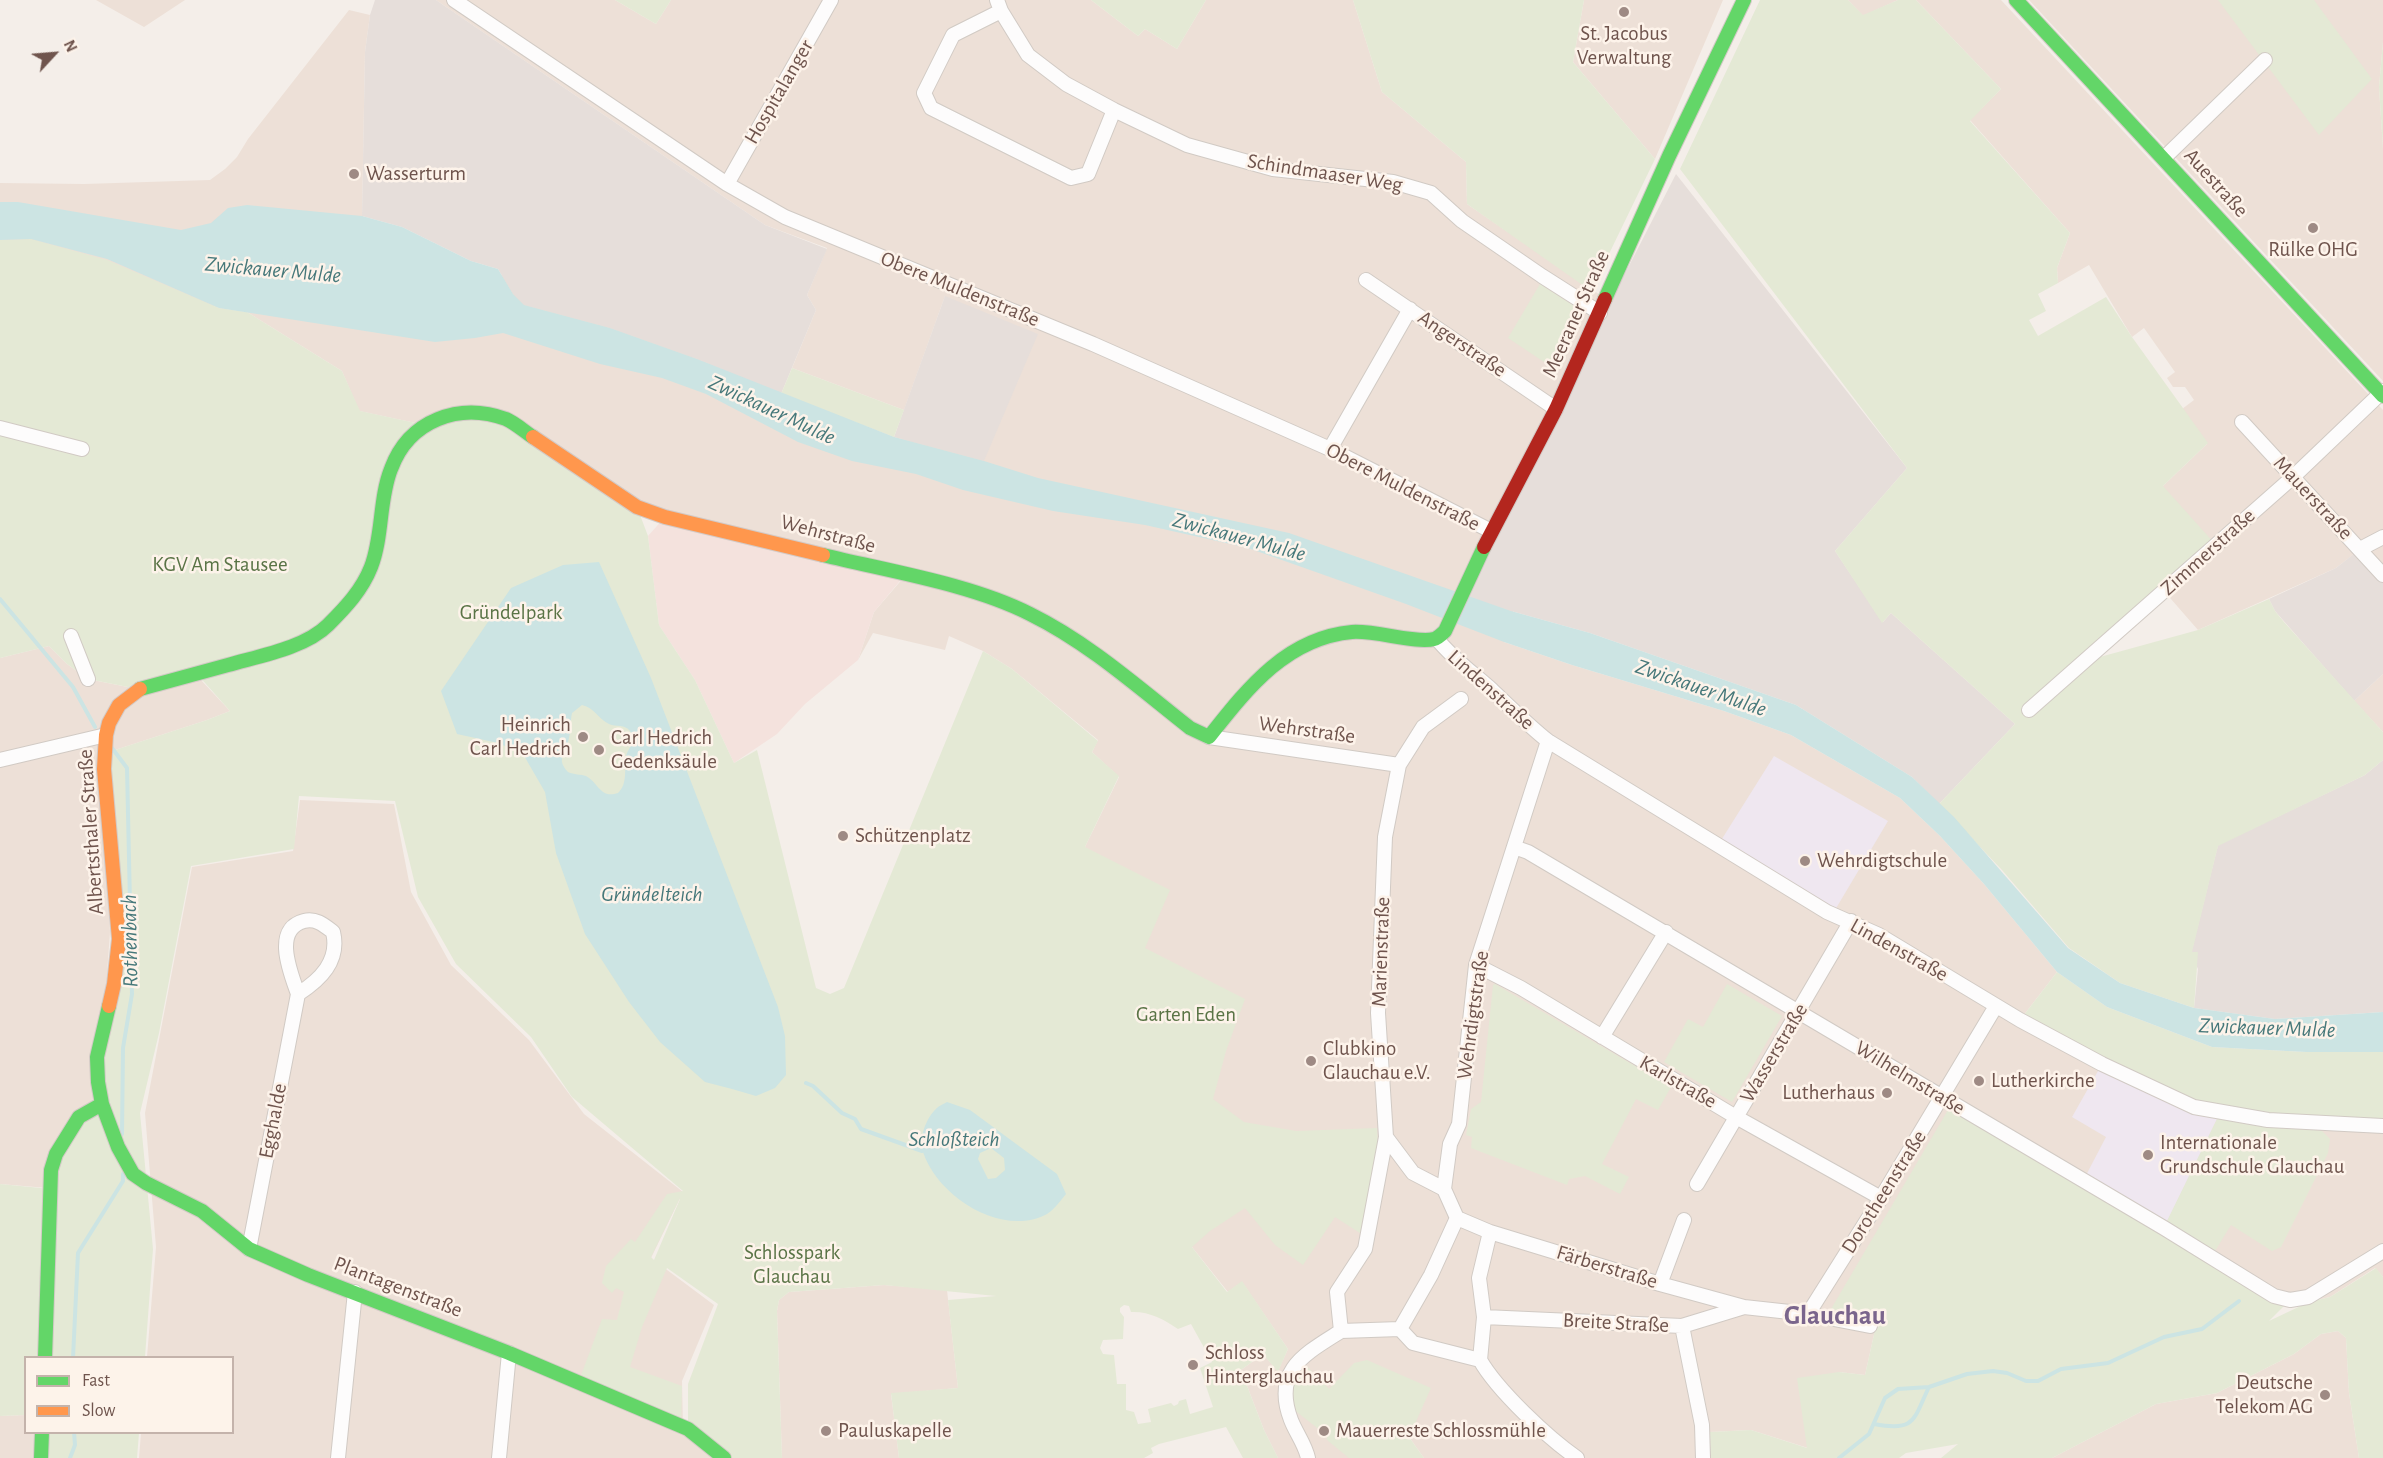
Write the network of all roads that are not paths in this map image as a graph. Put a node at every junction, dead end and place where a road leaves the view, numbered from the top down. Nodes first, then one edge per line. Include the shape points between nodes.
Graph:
1 (454, 0) edge
2 (831, 0) edge
3 (1744, 0) edge
4 (2016, 0) edge
5 (999, 5) edge
6 (2265, 60) dead end
7 (1114, 110) junction
8 (2164, 158) junction
9 (727, 184) junction
10 (1366, 280) dead end
11 (1410, 309) junction
12 (1600, 313) junction
13 (2382, 393) edge
14 (1556, 409) junction
15 (2242, 422) dead end
16 (425, 425) joint
17 (0, 428) edge
18 (82, 449) dead end
19 (1330, 450) junction
20 (2293, 477) junction
21 (1491, 531) junction
22 (2383, 537) edge
23 (2360, 549) junction
24 (2383, 575) edge
25 (1441, 635) junction
26 (70, 636) dead end
27 (88, 679) dead end
28 (1461, 699) dead end
29 (2029, 711) dead end
30 (106, 735) junction
31 (1209, 737) junction
32 (1548, 741) junction
33 (0, 760) edge
34 (1398, 765) junction
35 (1514, 847) junction
36 (1851, 921) junction
37 (1666, 932) junction
38 (1476, 965) junction
39 (298, 994) junction
40 (1996, 1006) junction
41 (1799, 1012) junction
42 (1602, 1037) junction
43 (1942, 1097) junction
44 (102, 1104) junction
45 (1736, 1117) junction
46 (2383, 1126) edge
47 (1386, 1137) junction
48 (1697, 1184) dead end
49 (1444, 1189) junction
50 (1881, 1198) junction
51 (1457, 1218) junction
52 (1684, 1220) dead end
53 (1490, 1232) junction
54 (249, 1249) junction
55 (2383, 1251) edge
56 (1660, 1284) junction
57 (356, 1292) junction
58 (1744, 1307) junction
59 (1808, 1314) junction
60 (1484, 1317) junction
61 (1682, 1326) junction
62 (1870, 1326) dead end
63 (1400, 1329) junction
64 (1341, 1331) junction
65 (509, 1353) junction
66 (45, 1356) edge
67 (1480, 1360) junction
68 (42, 1434) edge
69 (41, 1458) edge
70 (338, 1458) edge
71 (499, 1458) edge
72 (724, 1458) edge
73 (1308, 1458) edge
74 (1577, 1458) edge
75 (1703, 1458) edge

1 - 9 street, Obere Muldenstraße
2 - 9 street, Hospitalanger
3 - 12 street, Meeraner Straße
4 - 8 street, Auestraße
5 - 7 street, Schindmaaser Weg via 1028,55 1066,84
5 - 7 street via 953,35 924,93 931,108 1071,178 1088,174
6 - 8 street
7 - 12 street, Schindmaaser Weg via 1187,145 1273,168 1393,182 1431,194 1462,221
8 - 13 street, Auestraße
9 - 19 street, Obere Muldenstraße via 785,217 1093,344
10 - 11 street, Angerstraße
11 - 14 street, Angerstraße
11 - 19 street
12 - 14 street, Meeraner Straße
13 - 20 street, Zimmerstraße
14 - 21 street, Meeraner Straße
15 - 20 street, Mauerstraße
16 - 30 street, Albertsthaler Straße via 395,457 372,565 358,593 341,613 298,643 138,689 119,705
16 - 31 street, Wehrstraße via 453,413 492,414 507,420 637,507 964,589 1029,613 1079,642 1190,728
17 - 18 street
19 - 21 street, Obere Muldenstraße
20 - 23 street, Mauerstraße
20 - 29 street, Zimmerstraße
21 - 25 street, Meeraner Straße
22 - 23 street
23 - 24 street, Mauerstraße
25 - 31 street, Wehrstraße via 1429,640 1359,632 1304,646 1273,664 1255,681
25 - 32 street, Lindenstraße via 1448,653
26 - 27 street
28 - 34 street, Marienstraße via 1423,727
30 - 33 street
30 - 44 street, Albertsthaler Straße via 105,769 119,939 98,1057
31 - 34 street, Wehrstraße
32 - 35 street, Wehrdigtstraße
32 - 36 street, Lindenstraße via 1827,912
34 - 47 street, Marienstraße via 1385,837 1378,1013
35 - 37 street, Wilhelmstraße
35 - 38 street, Wehrdigtstraße
36 - 40 street, Lindenstraße
36 - 41 street, Wasserstraße
37 - 41 street, Wilhelmstraße
37 - 42 street
38 - 42 street, Karlstraße
38 - 49 street, Wehrdigtstraße via 1459,1124 1450,1144
39 - 39 street via 286,960 286,945 289,930 311,919 333,932 334,952 323,974
39 - 54 street, Egghalde
40 - 43 street, Dorotheenstraße
40 - 46 street, Lindenstraße via 2102,1064 2194,1107 2268,1120
41 - 43 street, Wilhelmstraße
41 - 45 street, Wasserstraße
42 - 45 street, Karlstraße
43 - 50 street, Dorotheenstraße
43 - 55 street, Wilhelmstraße via 2274,1296 2308,1297
44 - 54 street, Plantagenstraße via 133,1174 202,1211
44 - 66 street via 79,1117 56,1154 51,1170
45 - 48 street, Wasserstraße
45 - 50 street, Karlstraße
47 - 49 street via 1413,1173
47 - 64 street, Marienstraße via 1365,1249 1337,1292
49 - 51 street
50 - 59 street, Dorotheenstraße
51 - 53 street, Färberstraße
51 - 63 street
52 - 56 street
53 - 56 street, Färberstraße
53 - 60 street via 1479,1278
54 - 57 street, Plantagenstraße
56 - 58 street, Färberstraße
57 - 65 street, Plantagenstraße
57 - 70 street
58 - 59 street, Färberstraße
58 - 61 street, Breite Straße
59 - 62 street, Färberstraße
60 - 61 street, Breite Straße
60 - 67 street
61 - 75 street via 1702,1425
63 - 64 street
63 - 67 street via 1413,1343
64 - 73 street via 1300,1358 1289,1375 1286,1406
65 - 71 street
65 - 72 street, Plantagenstraße via 688,1429
67 - 74 street via 1495,1382
68 - 69 street

